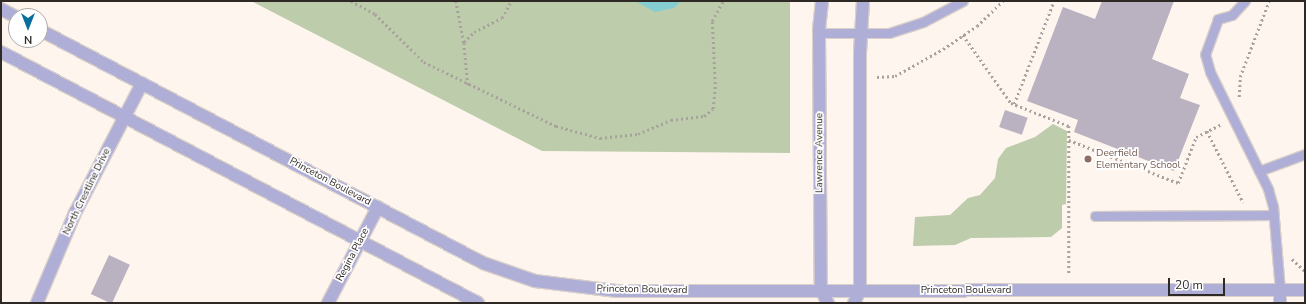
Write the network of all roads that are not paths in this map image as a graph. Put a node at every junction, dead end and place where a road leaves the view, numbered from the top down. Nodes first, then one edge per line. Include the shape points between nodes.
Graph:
1 (822, 1) edge
2 (863, 1) edge
3 (962, 1) edge
4 (1245, 1) edge
5 (862, 33) junction
6 (48, 34) edge
7 (820, 34) junction
8 (1, 52) edge
9 (142, 83) junction
10 (124, 118) junction
11 (1305, 154) edge
12 (1259, 171) junction
13 (378, 207) junction
14 (1274, 215) junction
15 (1095, 216) dead end
16 (359, 243) junction
17 (821, 290) junction
18 (860, 290) junction
19 (1280, 290) junction
20 (1305, 290) edge
21 (37, 303) edge
22 (328, 303) edge
23 (478, 303) edge
24 (828, 303) edge
25 (854, 303) edge
26 (1280, 303) edge

1 - 7 street, Lawrence Avenue
2 - 5 street
3 - 5 lane via 946,13 906,28
4 - 12 lane via 1232,15 1218,19 1205,54 1210,72
5 - 7 lane
5 - 18 street
6 - 9 street, Princeton Boulevard
7 - 17 street, Lawrence Avenue
8 - 10 street
9 - 10 street, North Crestline Drive
9 - 13 street, Princeton Boulevard
10 - 16 street
10 - 21 street, North Crestline Drive via 76,214
11 - 12 lane
12 - 14 lane via 1268,189
13 - 16 street, Regina Place
13 - 17 street, Princeton Boulevard via 483,263 535,281 569,288 617,291
14 - 15 lane
14 - 19 lane
16 - 22 street, Regina Place
16 - 23 street
17 - 18 street, Princeton Boulevard
17 - 24 street, Lawrence Avenue
18 - 19 street, Princeton Boulevard
18 - 25 street
19 - 20 street, Princeton Boulevard
19 - 26 street

